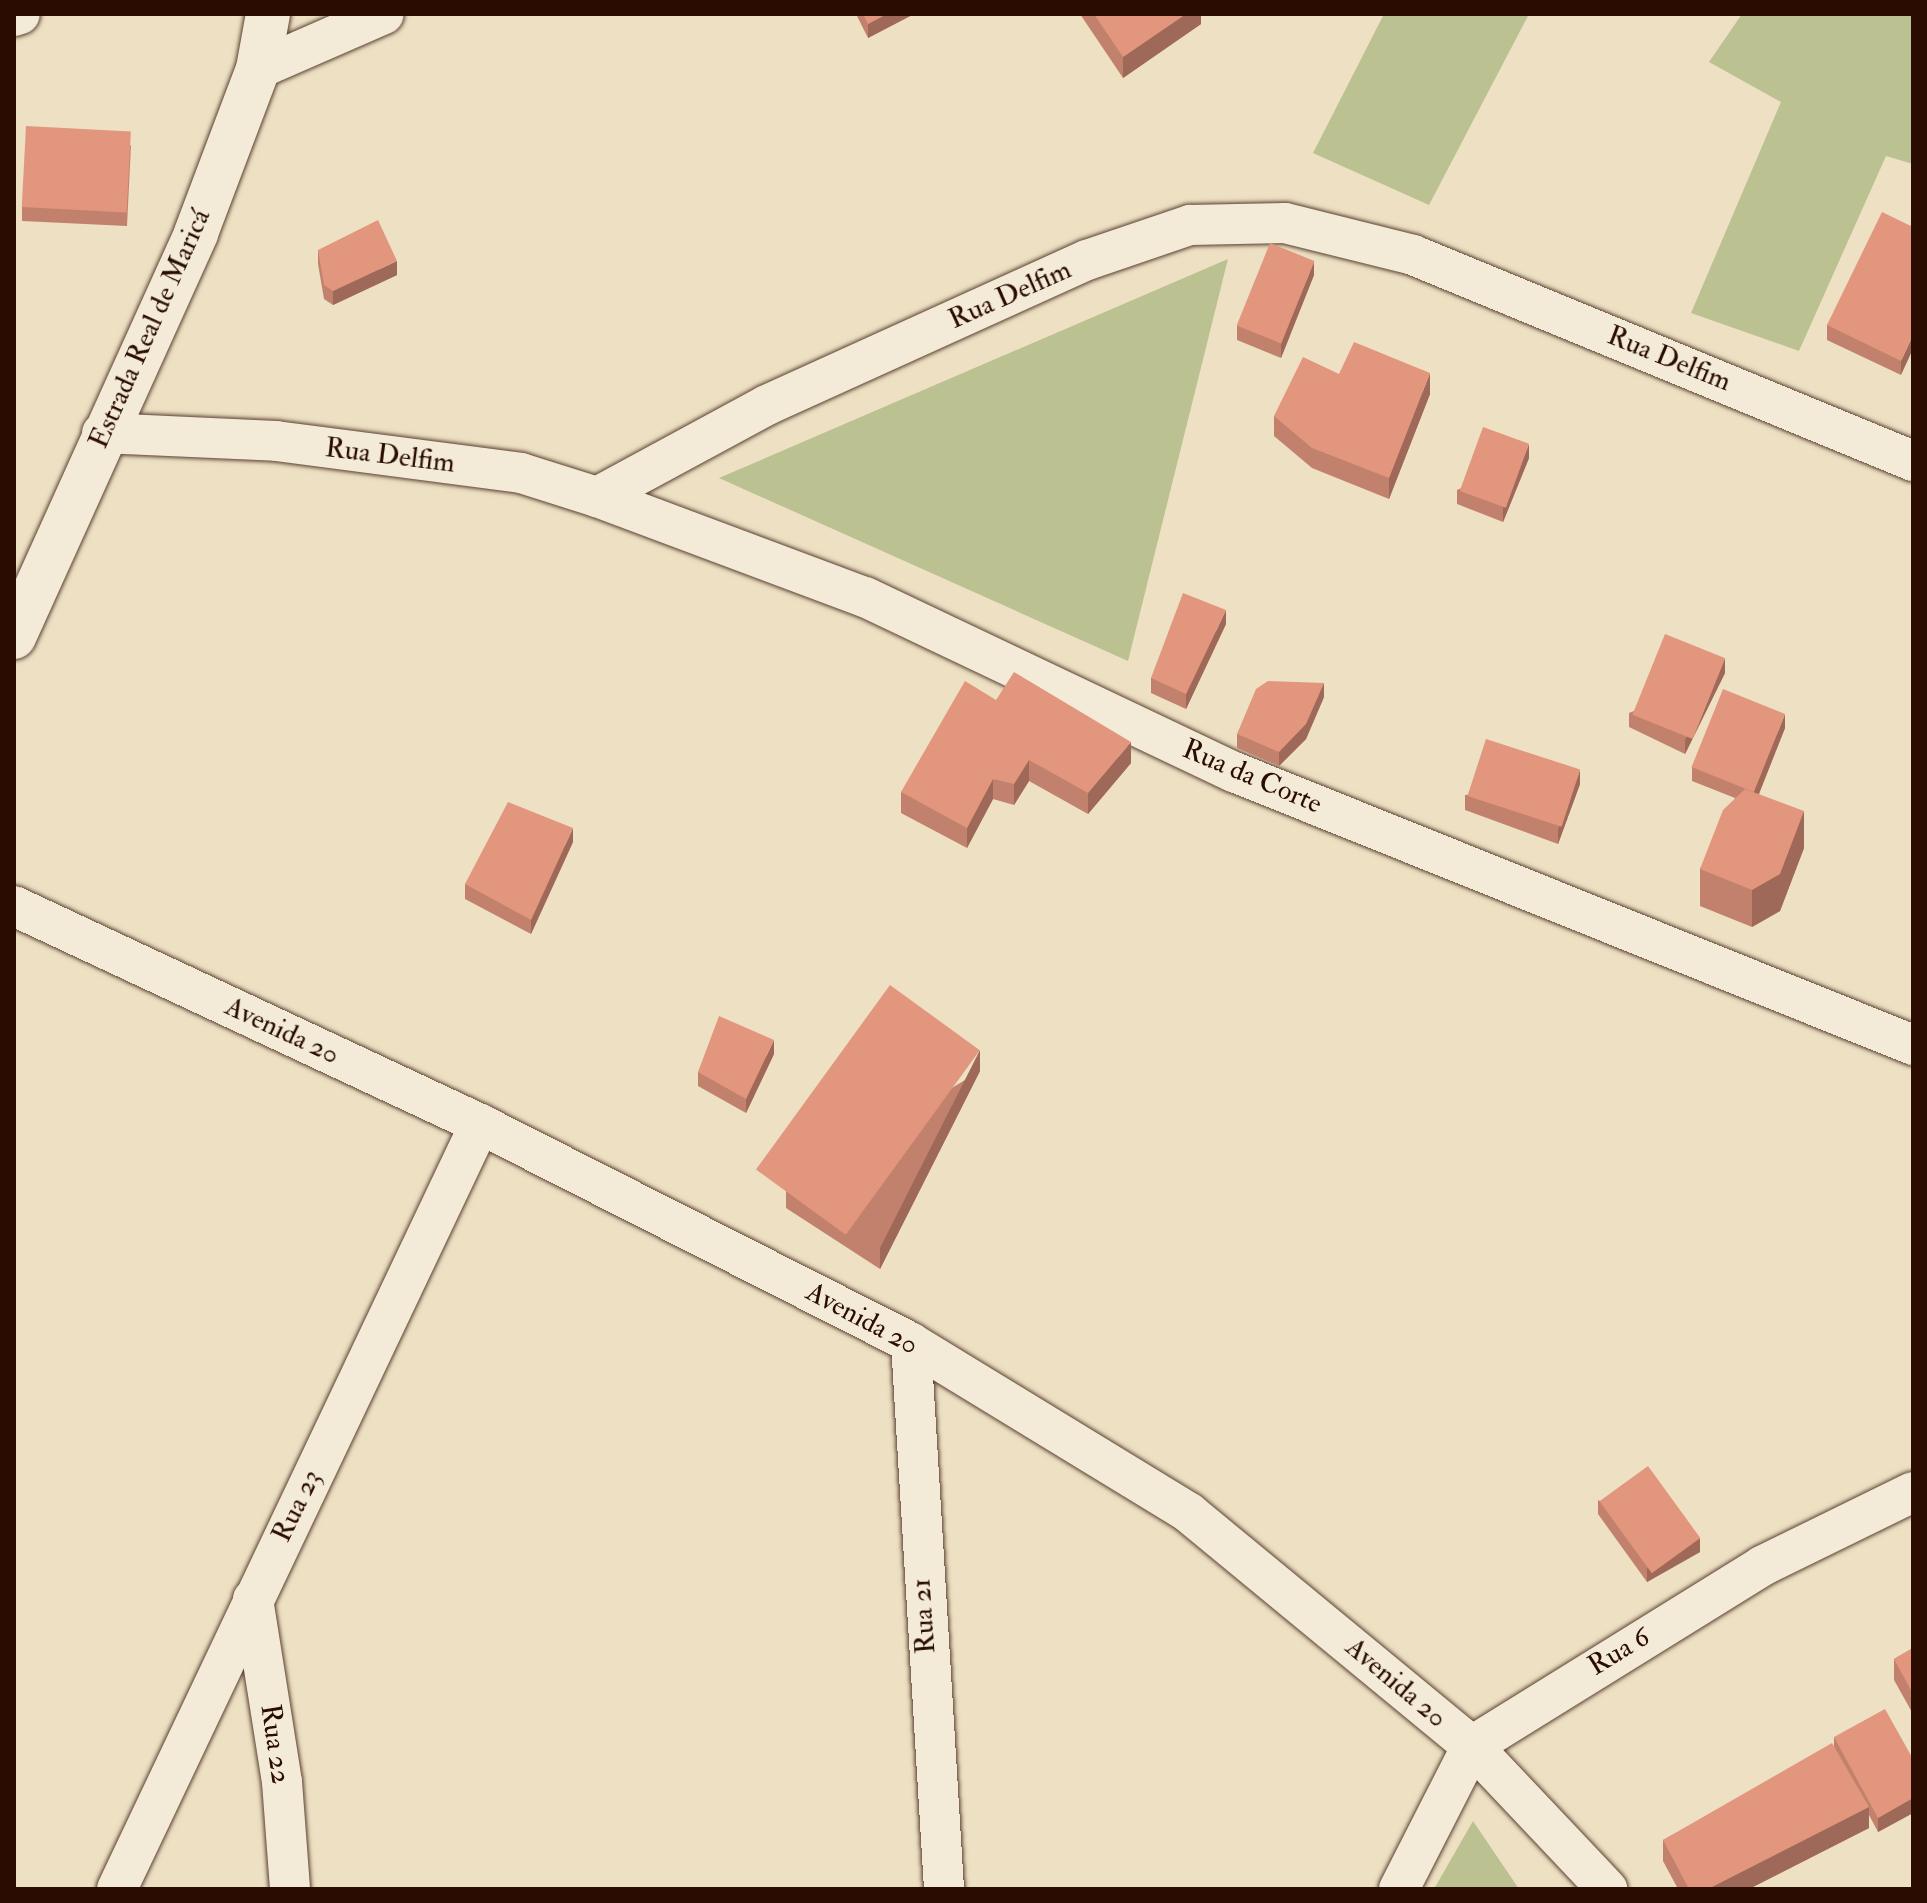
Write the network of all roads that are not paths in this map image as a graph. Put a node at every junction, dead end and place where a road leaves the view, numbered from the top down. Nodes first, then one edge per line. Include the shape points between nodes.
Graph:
1 (20, 14) edge
2 (268, 14) edge
3 (384, 14) edge
4 (14, 16) edge
5 (258, 69) junction
6 (102, 433) junction
7 (1913, 461) edge
8 (597, 497) junction
9 (14, 637) edge
10 (14, 906) edge
11 (1913, 1045) edge
12 (480, 1124) junction
13 (911, 1343) junction
14 (1913, 1492) edge
15 (253, 1599) junction
16 (1472, 1746) junction
17 (117, 1889) edge
18 (290, 1889) edge
19 (944, 1889) edge
20 (1399, 1889) edge
21 (1607, 1889) edge

1 - 4 street
2 - 5 main road, Estrada Real de Maricá
3 - 5 street
5 - 6 main road, Estrada Real de Maricá via 196,233
6 - 8 street, Rua Delfim via 276,441 521,473
6 - 9 main road, Estrada Real de Maricá
7 - 8 street, Rua Delfim via 1413,255 1285,223 1190,225 1087,260 767,405
8 - 11 street, Rua da Corte via 865,597 1234,772
10 - 12 street, Avenida 20
12 - 13 street, Avenida 20
12 - 15 street, Rua 23
13 - 16 street, Avenida 20 via 1189,1513
13 - 19 street, Rua 21
14 - 16 street, Rua 6 via 1762,1566
15 - 17 street, Rua 23
15 - 18 street, Rua 22 via 282,1782
16 - 20 street
16 - 21 street, Avenida 20

